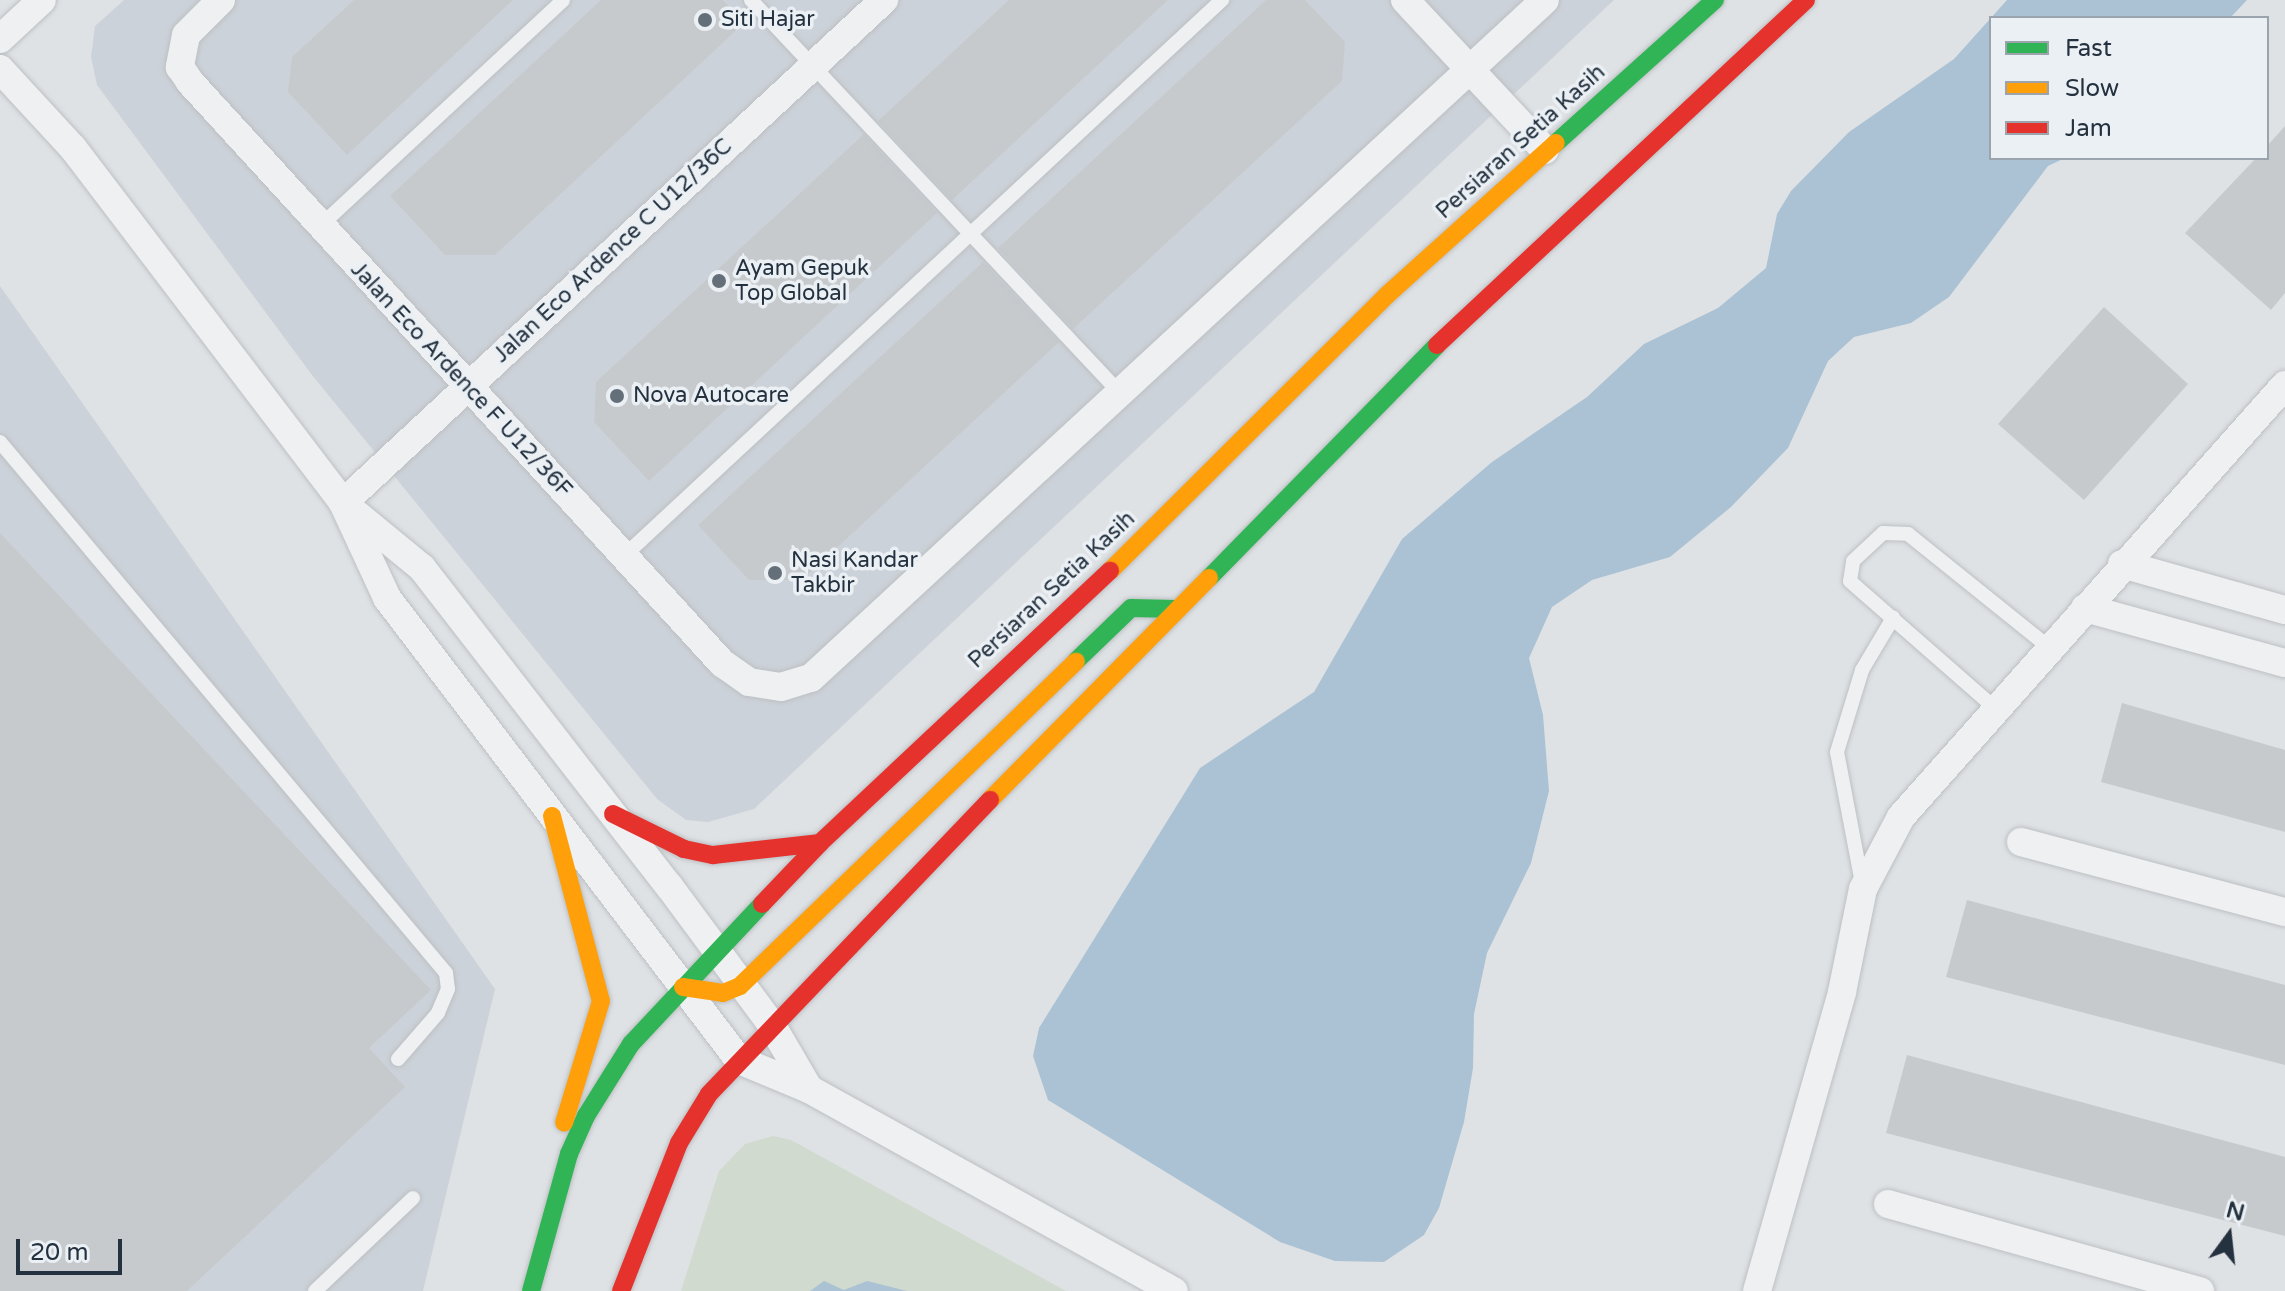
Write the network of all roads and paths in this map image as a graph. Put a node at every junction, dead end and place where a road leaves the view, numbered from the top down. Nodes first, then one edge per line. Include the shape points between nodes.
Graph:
1 (42, 0) edge
2 (221, 0) edge
3 (563, 0) edge
4 (751, 0) edge
5 (884, 0) edge
6 (1222, 0) edge
7 (1405, 0) edge
8 (1545, 0) edge
9 (1715, 0) edge
10 (1806, 0) edge
11 (0, 39) edge
12 (814, 65) junction
13 (1469, 68) junction
14 (0, 69) edge
15 (1545, 150) junction
16 (319, 227) junction
17 (971, 233) junction
18 (2285, 385) edge
19 (467, 387) junction
20 (1119, 392) junction
21 (0, 442) edge
22 (343, 503) junction
23 (624, 556) junction
24 (2122, 564) junction
25 (2085, 608) junction
26 (1176, 609) junction
27 (2285, 610) edge
28 (1893, 618) junction
29 (2050, 648) junction
30 (2285, 663) edge
31 (1996, 709) junction
32 (613, 814) junction
33 (552, 816) junction
34 (2021, 842) dead end
35 (820, 843) junction
36 (1863, 889) junction
37 (2285, 912) edge
38 (714, 954) junction
39 (740, 986) junction
40 (683, 987) junction
41 (771, 1024) junction
42 (398, 1059) dead end
43 (739, 1060) junction
44 (809, 1089) junction
45 (569, 1154) junction
46 (413, 1198) dead end
47 (1888, 1204) dead end
48 (315, 1291) edge
49 (531, 1291) edge
50 (621, 1291) edge
51 (1174, 1291) edge
52 (1757, 1291) edge
53 (2200, 1291) edge

1 - 11 street
2 - 16 street, Jalan Eco Ardence F U12/36F via 186,35 180,67
3 - 16 lane
4 - 12 lane
5 - 12 street, Jalan Eco Ardence C U12/36C
6 - 17 lane
7 - 13 street
8 - 13 street
9 - 15 street, Persiaran Setia Kasih
10 - 26 street via 1457,325
12 - 17 lane
12 - 19 street, Jalan Eco Ardence C U12/36C
13 - 15 street
13 - 20 street
14 - 22 street via 73,148
15 - 35 street, Persiaran Setia Kasih via 1387,295 1096,585
16 - 19 street, Jalan Eco Ardence F U12/36F
17 - 20 lane
17 - 23 lane
18 - 24 street
19 - 22 street, Jalan Eco Ardence C U12/36C
19 - 23 street, Jalan Eco Ardence F U12/36F
20 - 23 street, Jalan Eco Ardence F U12/36F via 811,678 765,687 722,663
21 - 42 lane via 446,973 448,989 438,1013
22 - 32 street via 422,568
22 - 33 street via 387,598
24 - 25 street
24 - 27 street
25 - 29 street
25 - 30 street
26 - 39 street via 1131,608
26 - 41 street
28 - 29 lane via 1850,581 1853,561 1883,533 1908,534
28 - 31 lane
28 - 36 lane via 1862,670 1837,752
29 - 31 street
31 - 36 street via 1901,817
32 - 35 street via 684,849 713,855
32 - 38 street
33 - 40 street
33 - 45 street via 601,1001 563,1115
34 - 37 street
35 - 38 street, Persiaran Setia Kasih
36 - 52 street via 1842,992
38 - 39 street
38 - 40 street, Persiaran Setia Kasih
39 - 40 street via 723,993
39 - 41 street
40 - 43 street
40 - 45 street, Persiaran Setia Kasih via 631,1044
41 - 43 street
41 - 44 street
43 - 44 street
43 - 50 street via 709,1094 679,1143
44 - 51 street
45 - 49 street, Persiaran Setia Kasih
46 - 48 lane
47 - 53 street

